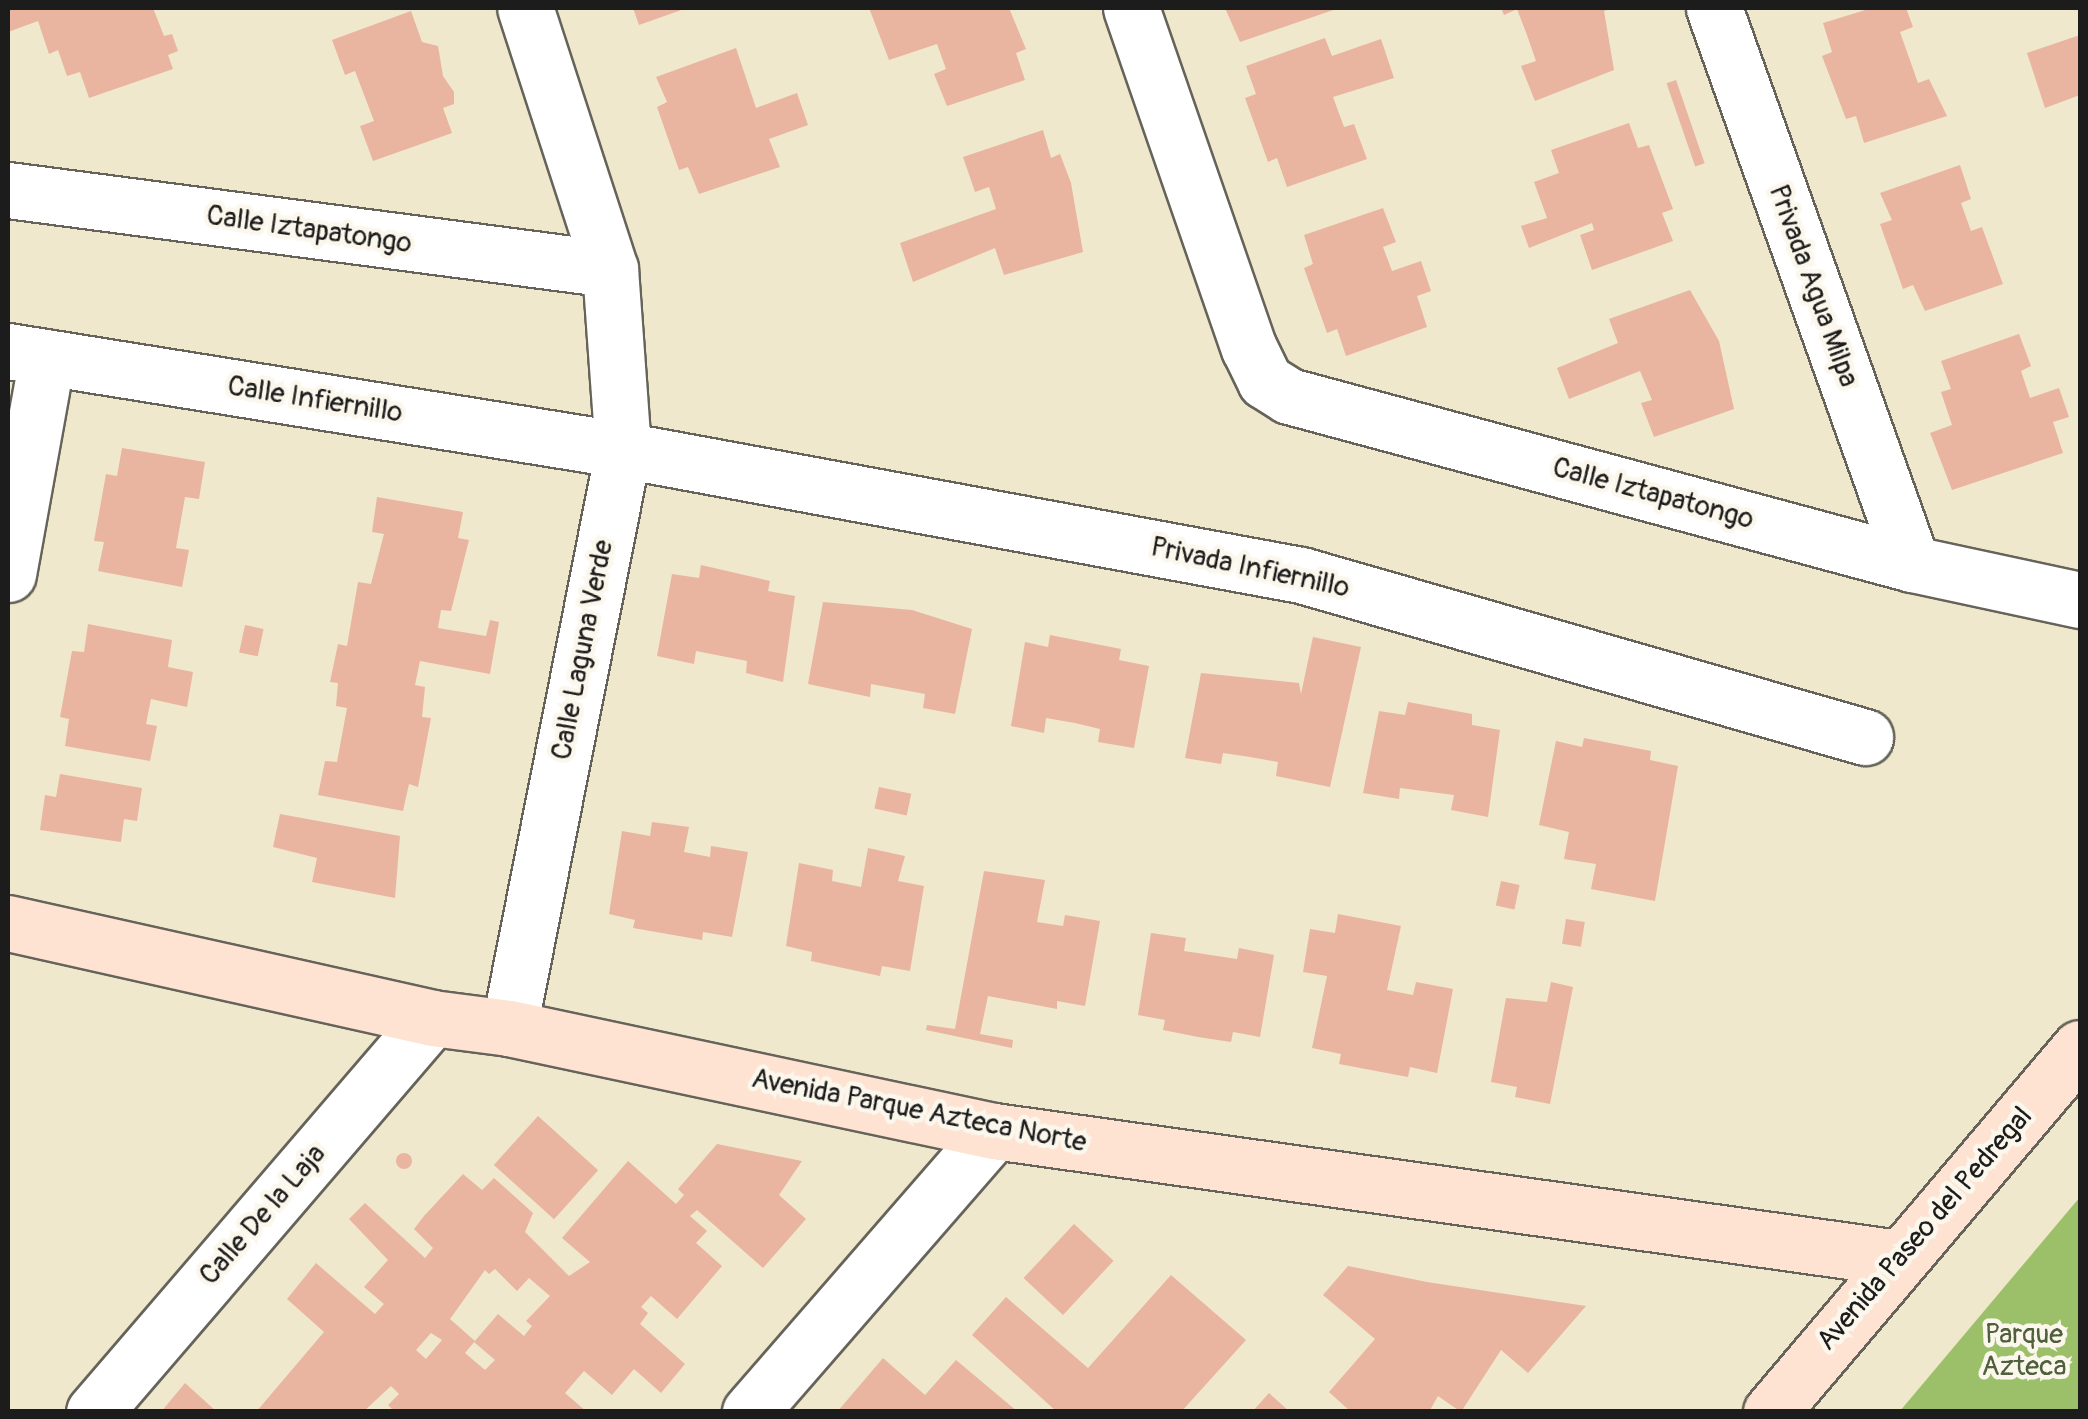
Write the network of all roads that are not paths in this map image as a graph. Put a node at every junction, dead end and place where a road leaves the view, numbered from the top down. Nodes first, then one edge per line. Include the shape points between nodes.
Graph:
1 (525, 8) edge
2 (1131, 8) edge
3 (1714, 8) edge
4 (8, 190) edge
5 (610, 269) junction
6 (28, 354) edge
7 (623, 450) junction
8 (1912, 564) junction
9 (8, 574) edge
10 (2080, 600) edge
11 (1865, 736) dead end
12 (8, 923) edge
13 (432, 1018) junction
14 (509, 1028) junction
15 (2080, 1048) edge
16 (994, 1131) junction
17 (1898, 1258) junction
18 (94, 1412) edge
19 (750, 1412) edge
20 (1770, 1412) edge

1 - 5 street, Calle Laguna Verde
2 - 8 street, Calle Iztapatongo via 1248,348 1265,380 1289,396
3 - 8 street, Privada Agua Milpa
4 - 5 street, Calle Iztapatongo
5 - 7 street, Calle Laguna Verde
6 - 7 street, Calle Infiernillo
6 - 9 street
7 - 11 street, Privada Infiernillo via 1301,575
7 - 14 street, Calle Laguna Verde
8 - 10 street, Calle Iztapatongo
12 - 13 street, Avenida Parque Azteca Norte
13 - 14 street, Avenida Parque Azteca Norte
13 - 18 street, Calle De la Laja
14 - 16 street, Avenida Parque Azteca Norte
15 - 17 street, Avenida Paseo del Pedregal
16 - 17 street, Avenida Parque Azteca Norte
16 - 19 street
17 - 20 street, Avenida Paseo del Pedregal

